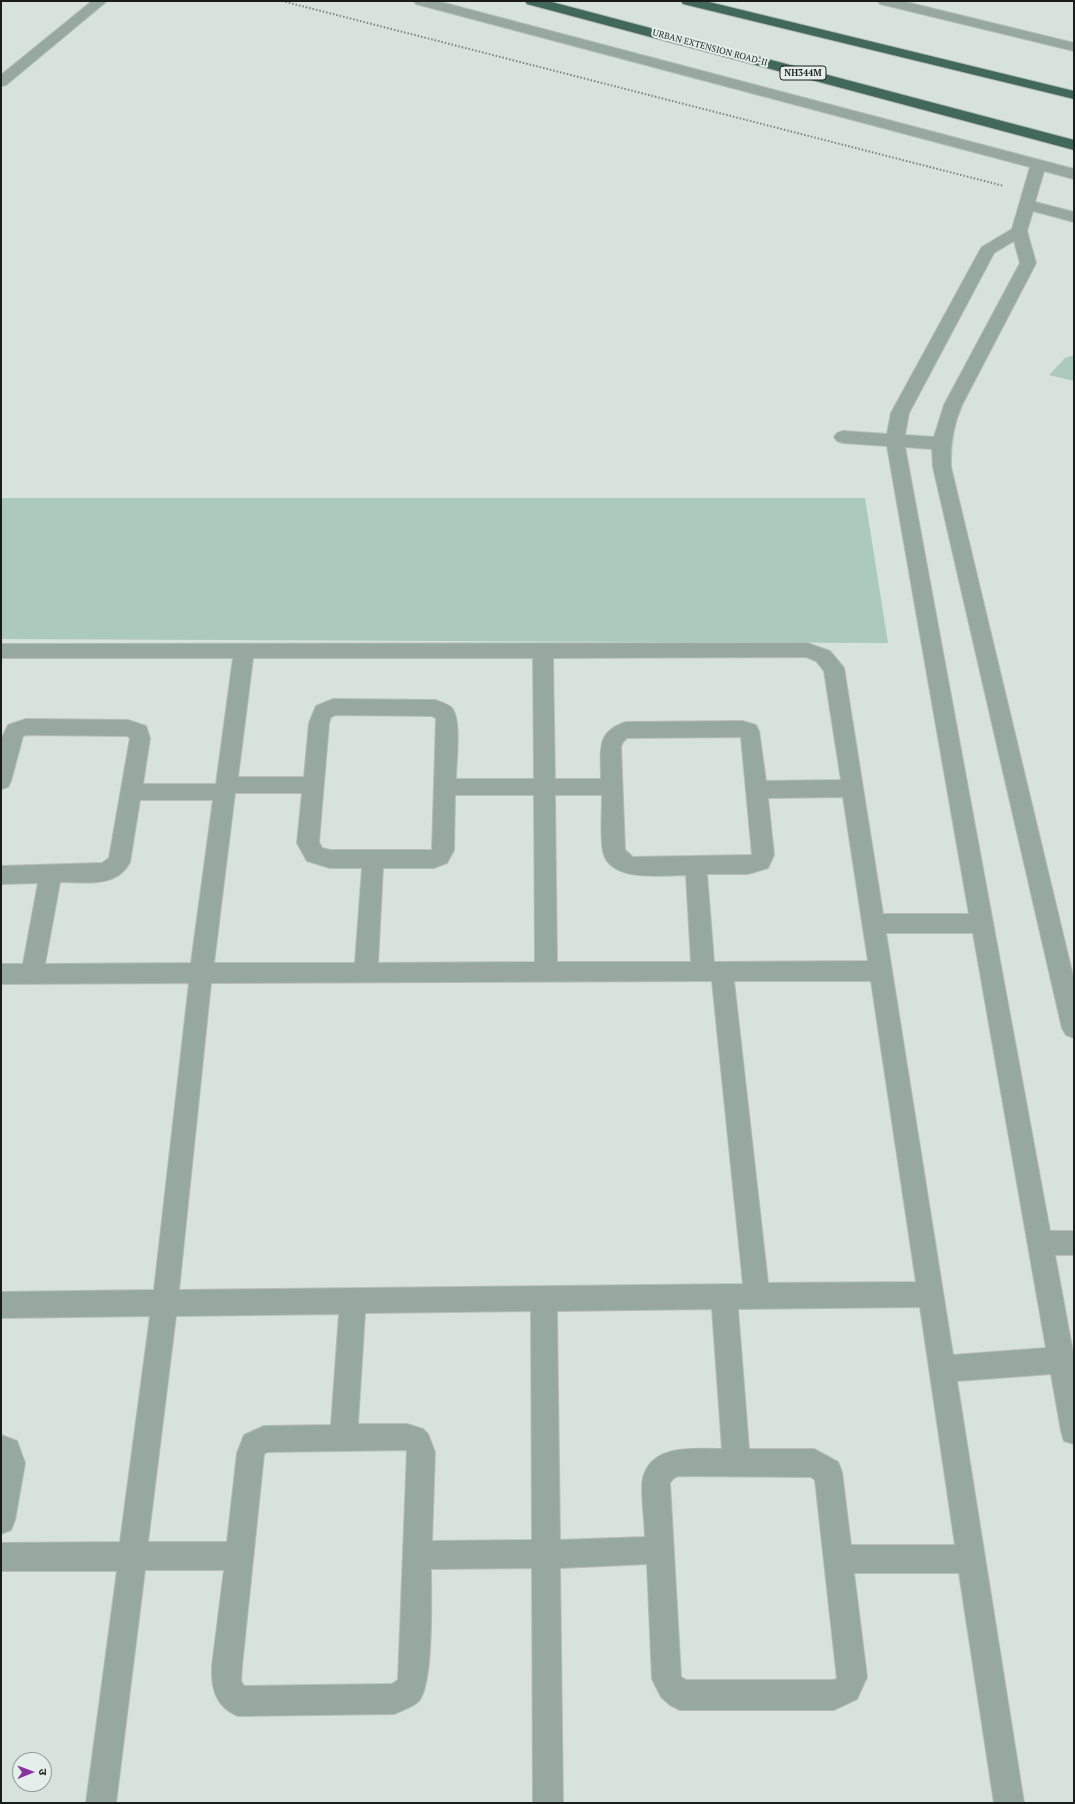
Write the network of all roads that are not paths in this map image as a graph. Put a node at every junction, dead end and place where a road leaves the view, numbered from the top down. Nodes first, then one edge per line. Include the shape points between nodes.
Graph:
1 (100, 1) edge
2 (421, 1) edge
3 (532, 1) edge
4 (688, 1) edge
5 (885, 1) edge
6 (1074, 47) edge
7 (1, 82) edge
8 (1074, 95) edge
9 (1074, 145) edge
10 (1038, 165) junction
11 (1074, 174) edge
12 (1028, 199) junction
13 (1074, 217) edge
14 (1018, 230) junction
15 (843, 437) dead end
16 (895, 440) junction
17 (940, 444) junction
18 (244, 650) junction
19 (543, 650) junction
20 (1, 651) edge
21 (1, 781) edge
22 (313, 784) junction
23 (445, 787) junction
24 (612, 787) junction
25 (544, 788) junction
26 (853, 788) junction
27 (225, 789) junction
28 (756, 790) junction
29 (131, 792) junction
30 (373, 859) junction
31 (696, 866) junction
32 (51, 874) junction
33 (1, 875) edge
34 (873, 924) junction
35 (982, 924) junction
36 (713, 971) junction
37 (881, 971) junction
38 (546, 972) junction
39 (201, 973) junction
40 (366, 973) junction
41 (1, 974) edge
42 (32, 974) junction
43 (1074, 1028) edge
44 (1040, 1243) junction
45 (1074, 1244) edge
46 (930, 1294) junction
47 (724, 1296) junction
48 (757, 1296) junction
49 (544, 1299) junction
50 (353, 1301) junction
51 (165, 1303) junction
52 (1, 1305) edge
53 (1061, 1360) junction
54 (942, 1369) junction
55 (1074, 1431) edge
56 (344, 1438) junction
57 (1, 1448) edge
58 (737, 1462) junction
59 (1, 1520) edge
60 (660, 1550) junction
61 (418, 1554) junction
62 (546, 1554) junction
63 (133, 1556) junction
64 (239, 1556) junction
65 (1, 1557) edge
66 (838, 1559) junction
67 (972, 1559) junction
68 (101, 1803) edge
69 (548, 1803) edge
70 (1009, 1803) edge

1 - 7 street
2 - 10 street
3 - 9 highway, URBAN EXTENSION ROAD-II / NH344M
4 - 8 highway
5 - 6 street
10 - 11 street
10 - 12 street
12 - 13 street
12 - 14 street
14 - 16 street via 988,250 900,412
14 - 17 street via 1028,263 953,405
15 - 16 street
16 - 17 street
16 - 35 street
17 - 43 street via 942,467
18 - 19 street
18 - 20 street
18 - 27 street
19 - 25 street
19 - 26 street via 807,650 824,656 834,668
21 - 29 street via 15,731 26,727 128,728 139,732 140,738
22 - 23 street via 319,723 323,712 333,707 435,708 444,713 448,720
22 - 27 street
22 - 30 street via 308,843 315,854 330,859
23 - 25 street
23 - 30 street via 442,850 439,857
24 - 25 street
24 - 28 street via 611,747 619,732 742,729 749,731 752,737
24 - 31 street via 614,852 623,864
25 - 38 street
26 - 28 street
26 - 34 street
27 - 29 street
27 - 39 street
28 - 31 street via 763,855 760,862 748,865
29 - 32 street via 119,862 114,868 106,872
30 - 40 street
31 - 36 street
32 - 33 street
32 - 42 street
34 - 35 street
34 - 37 street
35 - 44 street
36 - 37 street
36 - 38 street
36 - 48 street
37 - 46 street
38 - 40 street
39 - 40 street
39 - 42 street
39 - 51 street
41 - 42 street
44 - 45 street
44 - 53 street
46 - 48 street
46 - 54 street
47 - 48 street
47 - 49 street
47 - 58 street
49 - 50 street
49 - 62 street
50 - 51 street
50 - 56 street
51 - 52 street
51 - 63 street
53 - 54 street
53 - 55 street
54 - 67 street
56 - 61 street via 407,1437 419,1442 421,1452
56 - 64 street via 264,1439 254,1445
57 - 59 street via 7,1451 11,1463
58 - 60 street via 678,1462 664,1468 656,1480
58 - 66 street via 814,1463 828,1472
60 - 62 street
60 - 66 street via 667,1679 680,1695 834,1695 847,1689 852,1677
61 - 62 street
61 - 64 street via 414,1672 412,1687 405,1694 394,1699 238,1701 231,1696 226,1682 226,1666
62 - 69 street
63 - 64 street
63 - 65 street
63 - 68 street
66 - 67 street
67 - 70 street

